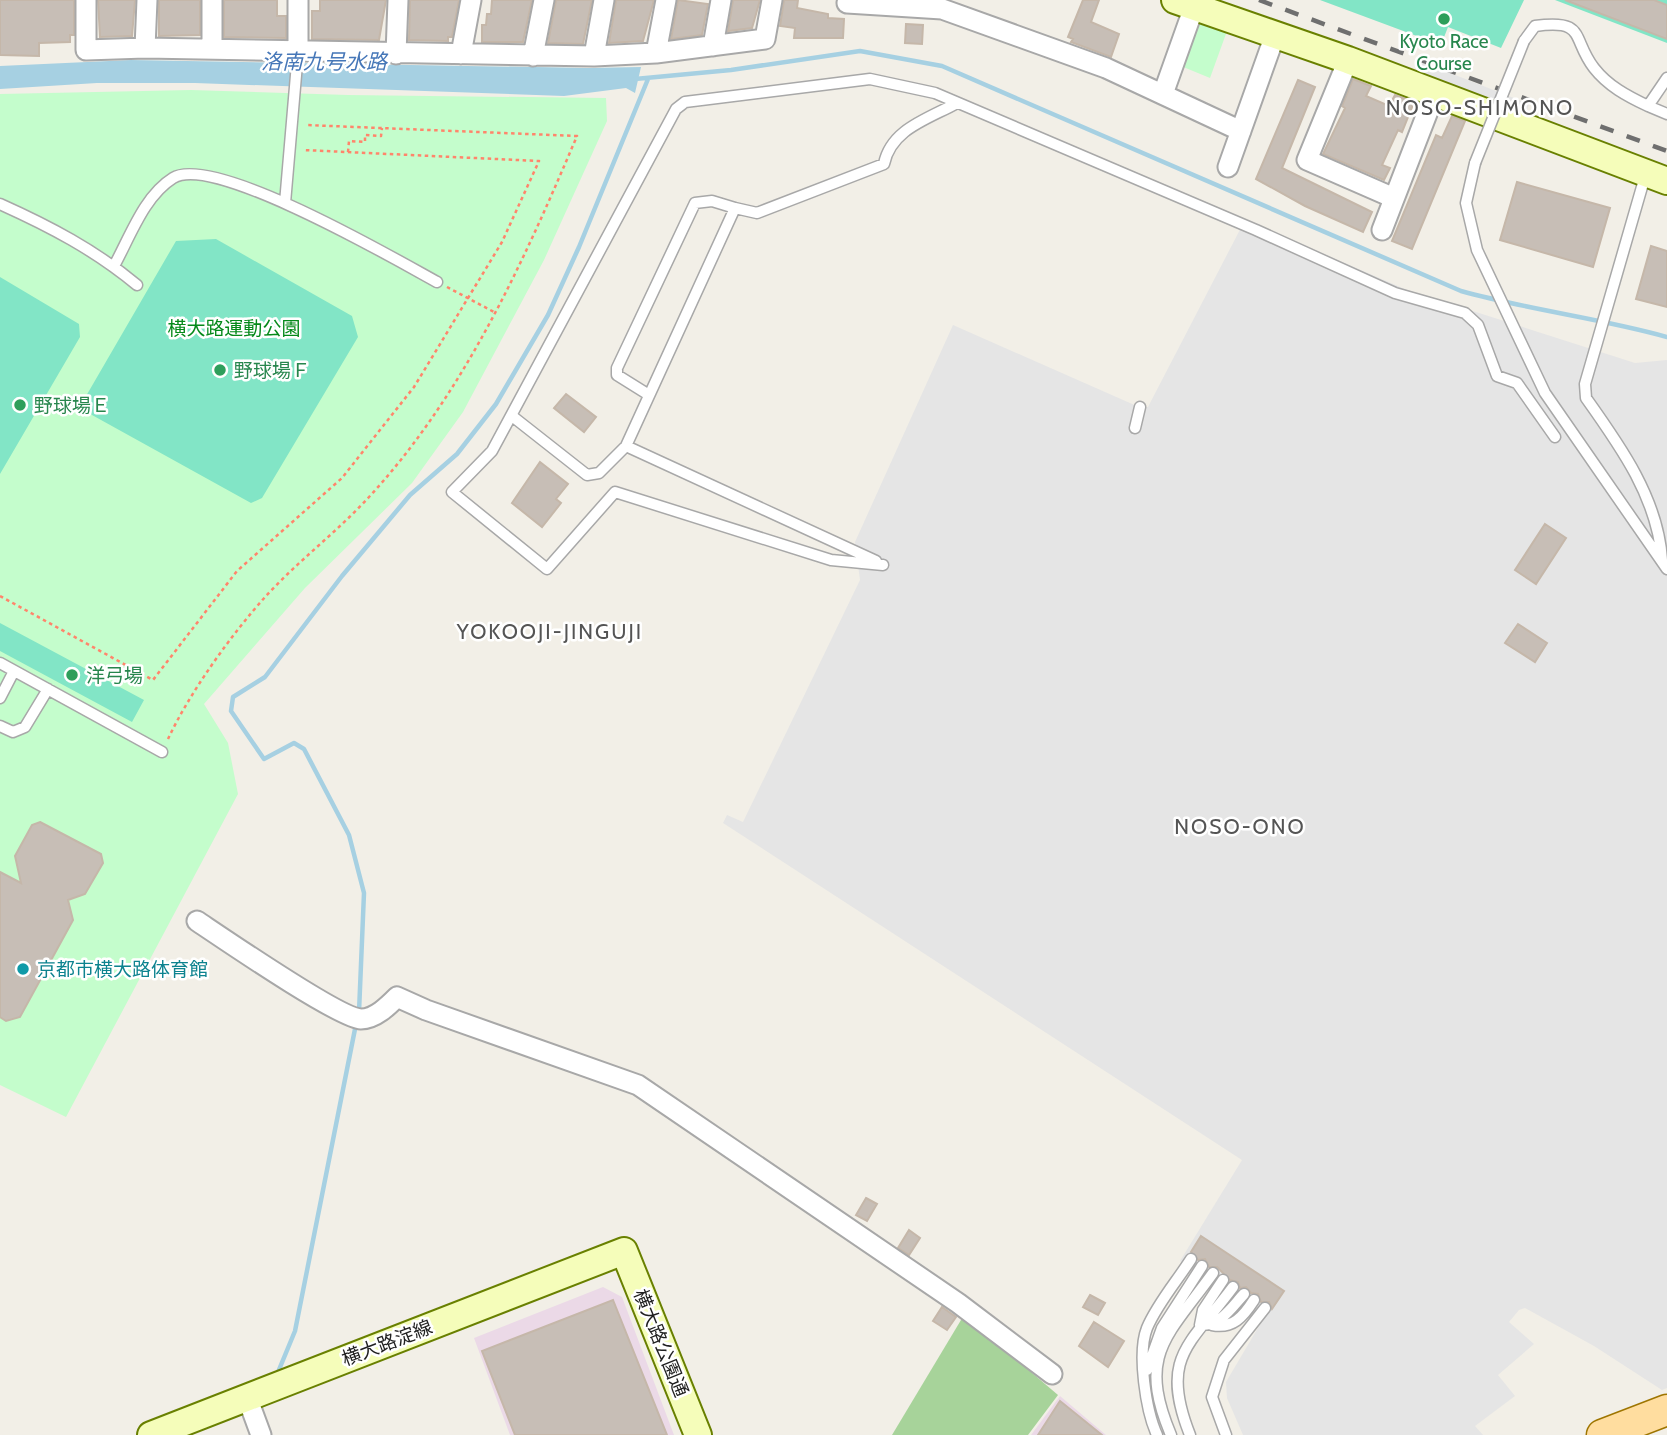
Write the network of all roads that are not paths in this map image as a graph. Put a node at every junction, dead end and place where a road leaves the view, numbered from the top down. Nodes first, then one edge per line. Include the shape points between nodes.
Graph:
1 (86, 0) edge
2 (147, 0) edge
3 (212, 0) edge
4 (298, 0) edge
5 (398, 0) edge
6 (471, 0) edge
7 (544, 0) edge
8 (604, 0) edge
9 (666, 0) edge
10 (721, 0) edge
11 (772, 0) edge
12 (848, 0) edge
13 (1184, 3) edge
14 (1275, 35) junction
15 (713, 46) junction
16 (145, 48) junction
17 (212, 49) junction
18 (656, 53) junction
19 (396, 54) junction
20 (461, 54) junction
21 (533, 56) junction
22 (594, 56) junction
23 (297, 58) junction
24 (1348, 60) junction
25 (1667, 78) edge
26 (1435, 93) junction
27 (1163, 94) junction
28 (957, 103) junction
29 (1648, 106) junction
30 (1667, 114) edge
31 (1241, 131) junction
32 (1228, 167) dead end
33 (1656, 177) edge
34 (1394, 198) junction
35 (0, 204) edge
36 (285, 204) junction
37 (735, 208) junction
38 (1382, 230) dead end
39 (114, 266) junction
40 (437, 282) road end
41 (136, 285) dead end
42 (649, 395) junction
43 (1140, 407) dead end
44 (512, 416) junction
45 (1135, 428) dead end
46 (1555, 437) dead end
47 (626, 446) junction
48 (1664, 565) edge
49 (0, 663) edge
50 (14, 671) junction
51 (48, 690) junction
52 (0, 698) edge
53 (1, 729) edge
54 (162, 752) road end
55 (197, 921) dead end
56 (624, 1251) joint
57 (1191, 1259) dead end
58 (1202, 1266) dead end
59 (1213, 1273) dead end
60 (1223, 1280) dead end
61 (1233, 1287) dead end
62 (1249, 1297) dead end
63 (1265, 1308) dead end
64 (1200, 1325) junction
65 (1052, 1374) dead end
66 (1144, 1380) junction
67 (247, 1397) junction
68 (1667, 1410) edge
69 (151, 1435) edge
70 (261, 1435) edge
71 (698, 1435) edge
72 (1157, 1435) edge
73 (1171, 1435) edge
74 (1190, 1435) edge
75 (1226, 1435) edge
76 (1602, 1435) edge

1 - 16 street via 86,50
2 - 16 street
3 - 17 street
4 - 23 street
5 - 19 street
6 - 20 street
7 - 21 street
8 - 22 street
9 - 18 street
10 - 15 street
11 - 15 street via 765,39
12 - 27 street via 942,9 1106,68
13 - 14 street
13 - 27 street
14 - 24 street
14 - 31 street
15 - 18 street
16 - 17 street
17 - 23 street
18 - 22 street
19 - 20 street
19 - 23 street
20 - 21 street
21 - 22 street
23 - 36 lane
24 - 26 street
24 - 34 street via 1307,160
25 - 29 lane
26 - 33 street
26 - 34 street
27 - 31 street
28 - 37 lane via 895,136 884,163 757,213
28 - 44 lane via 906,84 870,79 685,102 676,109
28 - 46 lane via 1395,293 1465,313 1478,324 1497,376 1517,383
29 - 30 lane
29 - 48 lane, bridge via 1620,93 1593,66 1581,39 1569,26 1535,26 1524,41 1475,163 1466,203 1477,250 1545,393
31 - 32 street
33 - 48 lane via 1607,303 1585,384 1586,398 1641,483 1660,531
34 - 38 street
35 - 39 lane
36 - 39 lane via 202,173 175,176 151,198
36 - 40 lane
37 - 42 lane
37 - 42 lane via 712,201 695,203 617,368 624,382
39 - 41 lane
42 - 47 lane
43 - 45 lane
44 - 47 lane via 587,475 599,473
44 - 47 lane via 492,451 452,492 547,569 615,492 831,560 883,565
49 - 50 lane
50 - 51 lane
50 - 52 lane
51 - 53 lane via 25,726 13,732
51 - 54 lane
55 - 65 street via 253,959 358,1018 373,1015 397,997 638,1085 958,1303
56 - 67 street, 横大路淀線
56 - 71 street, 横大路公園通
57 - 66 lane via 1147,1329
58 - 66 lane via 1162,1328
59 - 73 lane via 1163,1343 1157,1362 1154,1384 1158,1405
60 - 64 lane via 1200,1317
61 - 64 lane
62 - 64 lane via 1212,1325
63 - 75 lane via 1224,1360 1212,1397
64 - 74 lane via 1181,1356 1177,1373 1179,1406
66 - 72 lane
67 - 69 street, 横大路淀線
67 - 70 street
68 - 76 main road

